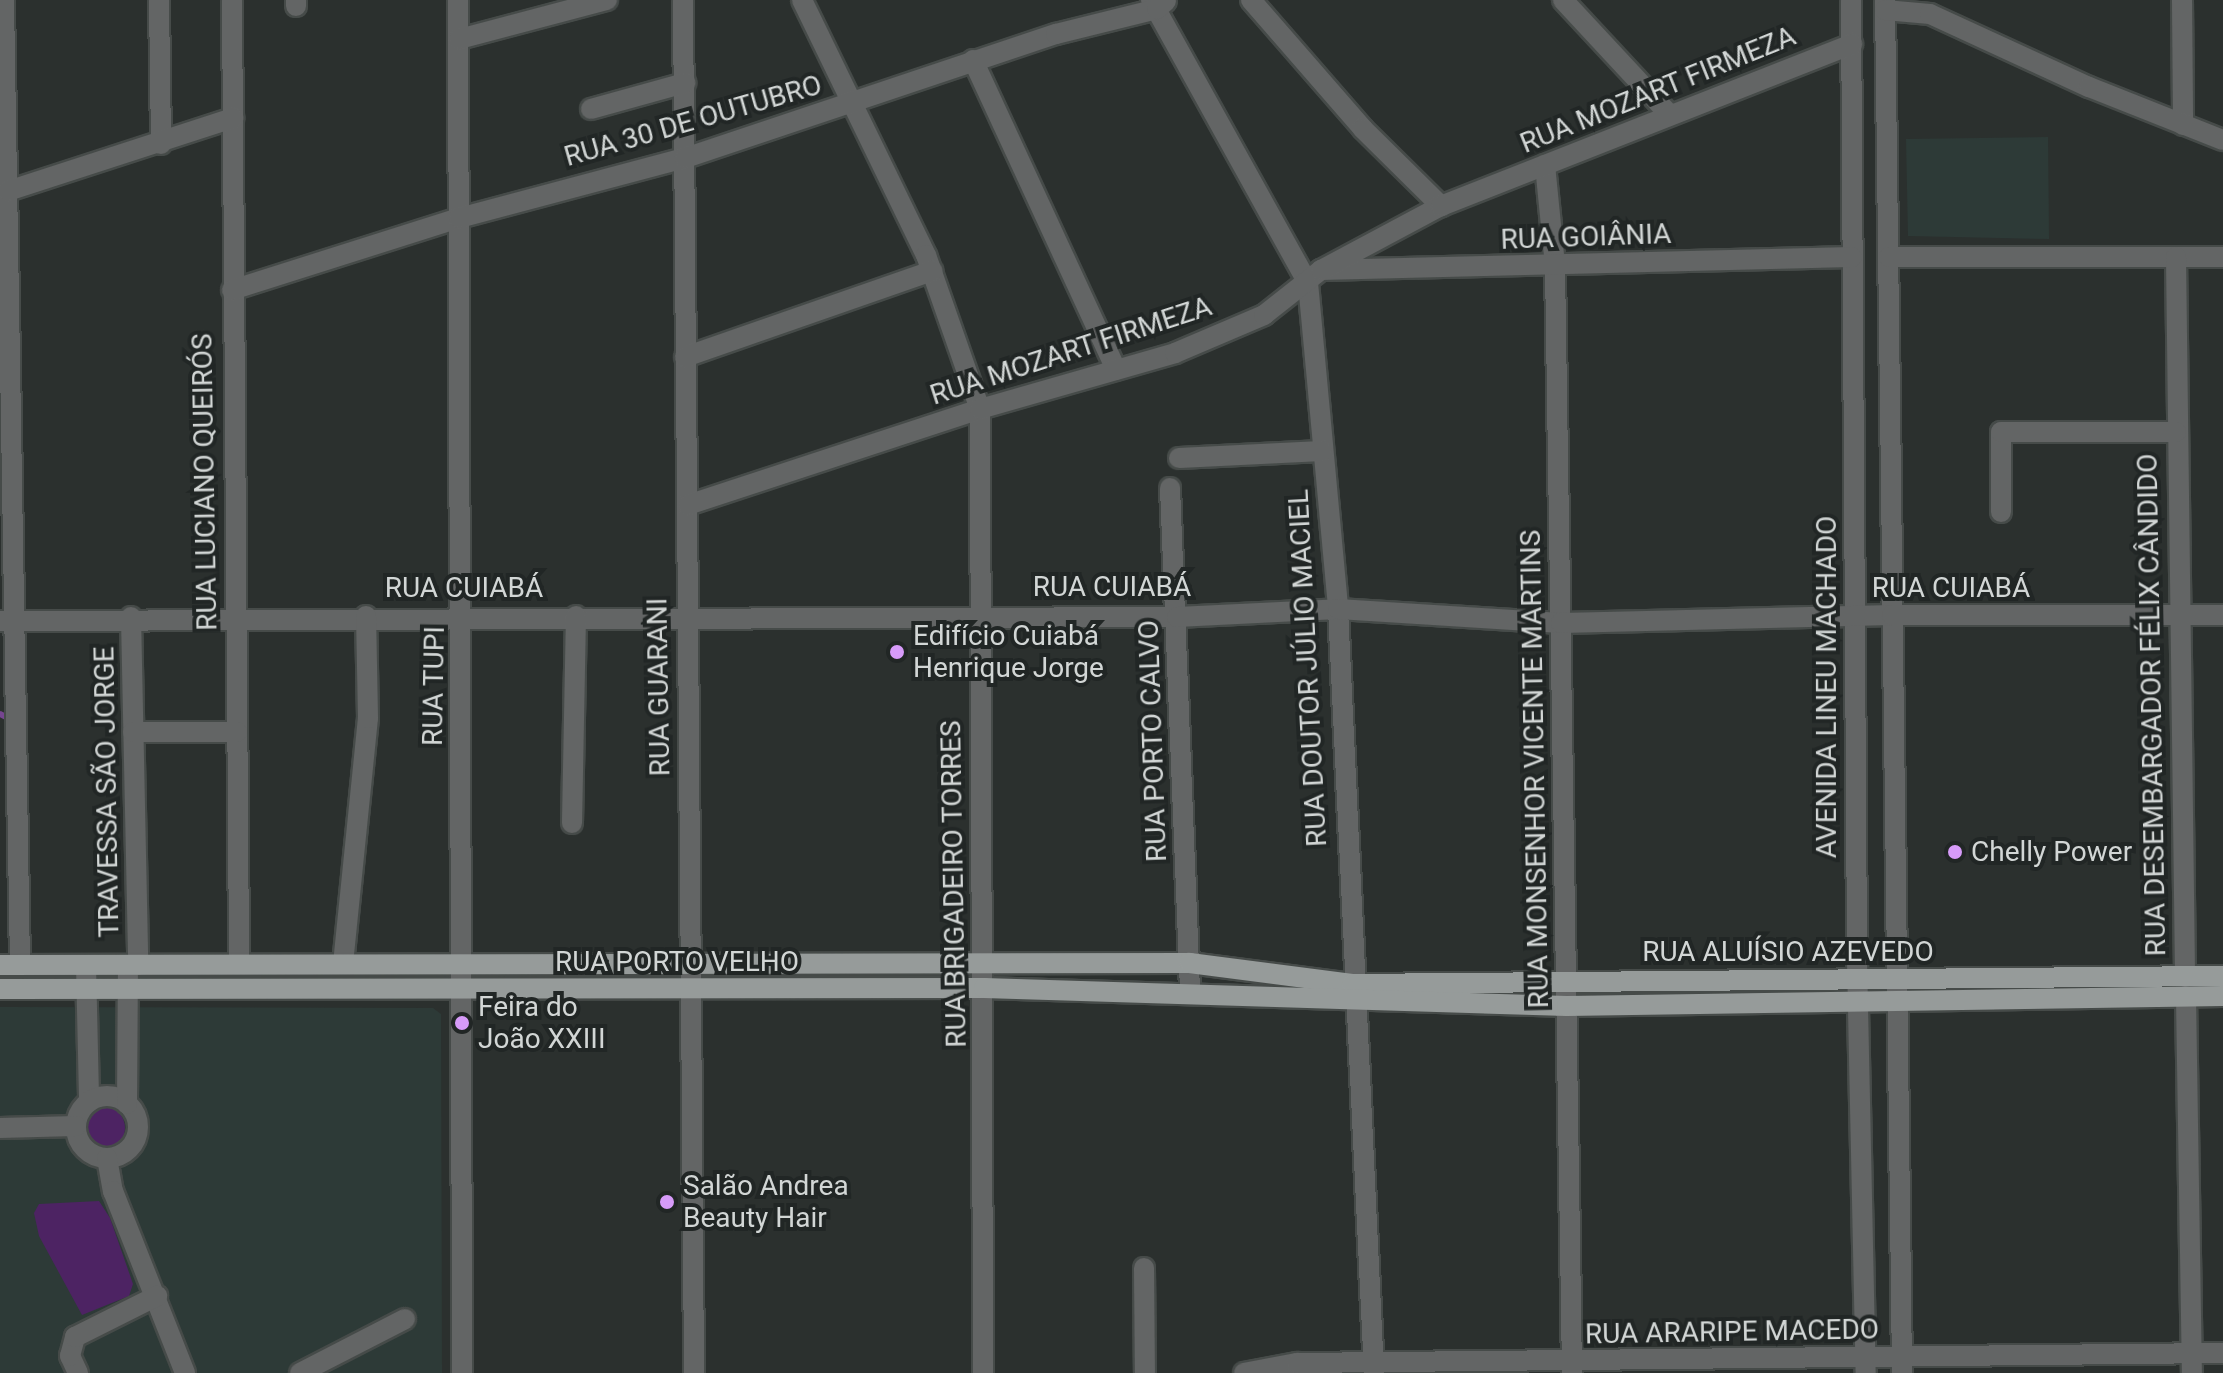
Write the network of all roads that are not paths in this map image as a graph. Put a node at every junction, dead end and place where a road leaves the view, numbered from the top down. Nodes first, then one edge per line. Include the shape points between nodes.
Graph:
1 (4, 0) edge
2 (159, 0) edge
3 (232, 0) edge
4 (458, 0) edge
5 (607, 0) edge
6 (683, 0) edge
7 (802, 0) edge
8 (1251, 0) edge
9 (1563, 0) edge
10 (1851, 0) edge
11 (2182, 0) edge
12 (1159, 3) edge
13 (1885, 5) edge
14 (1933, 7) edge
15 (459, 39) junction
16 (1852, 44) junction
17 (973, 60) junction
18 (685, 83) junction
19 (851, 104) junction
20 (591, 109) dead end
21 (1668, 113) junction
22 (233, 118) junction
23 (2183, 125) junction
24 (2223, 140) edge
25 (161, 144) junction
26 (685, 158) junction
27 (1545, 165) junction
28 (8, 191) junction
29 (1441, 206) junction
30 (459, 218) junction
31 (1852, 257) junction
32 (1889, 257) junction
33 (2176, 257) junction
34 (2223, 257) edge
35 (1555, 266) junction
36 (932, 271) junction
37 (1314, 277) junction
38 (232, 290) junction
39 (685, 357) junction
40 (1116, 370) junction
41 (980, 409) junction
42 (2176, 432) junction
43 (1322, 451) junction
44 (1179, 458) dead end
45 (1170, 488) dead end
46 (688, 505) junction
47 (2001, 512) dead end
48 (1338, 609) junction
49 (685, 615) junction
50 (979, 615) junction
51 (1892, 615) junction
52 (2184, 615) junction
53 (2223, 615) edge
54 (366, 616) junction
55 (576, 616) junction
56 (1854, 616) junction
57 (131, 617) junction
58 (234, 617) junction
59 (1177, 617) junction
60 (462, 618) junction
61 (8, 621) edge
62 (1561, 623) junction
63 (133, 732) junction
64 (237, 732) junction
65 (8, 781) edge
66 (572, 823) dead end
67 (1190, 963) junction
68 (239, 964) junction
69 (343, 964) junction
70 (10, 965) edge
71 (86, 965) junction
72 (133, 965) junction
73 (459, 965) junction
74 (691, 965) junction
75 (983, 966) junction
76 (2223, 976) edge
77 (1859, 979) junction
78 (1566, 982) junction
79 (2186, 987) junction
80 (87, 988) junction
81 (459, 988) junction
82 (984, 988) junction
83 (0, 989) edge
84 (129, 989) junction
85 (1895, 990) junction
86 (690, 991) junction
87 (1190, 991) junction
88 (1353, 994) junction
89 (2223, 996) edge
90 (1860, 1001) junction
91 (1567, 1006) junction
92 (89, 1102) junction
93 (127, 1104) junction
94 (76, 1126) junction
95 (0, 1128) edge
96 (107, 1158) junction
97 (1144, 1268) dead end
98 (157, 1296) junction
99 (405, 1319) dead end
100 (2223, 1353) edge
101 (2192, 1363) edge
102 (1866, 1364) edge
103 (1902, 1365) edge
104 (1373, 1367) edge
105 (1572, 1368) edge
106 (78, 1373) edge
107 (185, 1373) edge
108 (300, 1373) edge
109 (462, 1373) edge
110 (694, 1373) edge
111 (983, 1373) edge
112 (1145, 1373) edge
113 (1244, 1373) edge

1 - 28 street
2 - 25 street
3 - 22 street, RUA LUCIANO QUEIRÓS
4 - 15 street, RUA TUPI
5 - 15 street
6 - 18 street, RUA GUARANI
7 - 19 street, RUA BRIGADEIRO TORRES
8 - 29 street via 1363,129
9 - 21 street
10 - 16 street, AVENIDA LINEU MACHADO
11 - 23 street
12 - 17 street, RUA 30 DE OUTUBRO
12 - 37 street, RUA DOUTOR JÚLIO MACIEL
13 - 14 street
13 - 32 street
14 - 23 street
15 - 30 street, RUA TUPI
16 - 21 street, RUA MOZART FIRMEZA
16 - 31 street, AVENIDA LINEU MACHADO
17 - 19 street, RUA 30 DE OUTUBRO
17 - 40 street
18 - 20 street
18 - 26 street, RUA GUARANI
19 - 26 street, RUA 30 DE OUTUBRO
19 - 36 street, RUA BRIGADEIRO TORRES
21 - 27 street, RUA MOZART FIRMEZA
22 - 25 street
22 - 38 street, RUA LUCIANO QUEIRÓS
23 - 24 street
25 - 28 street
26 - 30 street, RUA 30 DE OUTUBRO
26 - 39 street, RUA GUARANI
27 - 29 street, RUA MOZART FIRMEZA
27 - 35 street, RUA MONSENHOR VICENTE MARTINS
28 - 61 street
29 - 37 street, RUA MOZART FIRMEZA
30 - 38 street, RUA 30 DE OUTUBRO
30 - 60 street, RUA TUPI
31 - 35 street, RUA GOIÂNIA
31 - 56 street, AVENIDA LINEU MACHADO
32 - 33 street
32 - 51 street
33 - 34 street
33 - 42 street, RUA DESEMBARGADOR FÉLIX CÂNDIDO
35 - 37 street, RUA GOIÂNIA
35 - 62 street, RUA MONSENHOR VICENTE MARTINS
36 - 39 street
36 - 41 street, RUA BRIGADEIRO TORRES
37 - 40 street, RUA MOZART FIRMEZA via 1264,315 1175,353
37 - 43 street, RUA DOUTOR JÚLIO MACIEL
38 - 58 street, RUA LUCIANO QUEIRÓS
39 - 46 street, RUA GUARANI
40 - 41 street, RUA MOZART FIRMEZA
41 - 46 street, RUA MOZART FIRMEZA
41 - 50 street, RUA BRIGADEIRO TORRES
42 - 47 street, RUA DESEMBARGADOR FÉLIX CÂNDIDO via 2001,432
42 - 52 street, RUA DESEMBARGADOR FÉLIX CÂNDIDO
43 - 44 street
43 - 48 street, RUA DOUTOR JÚLIO MACIEL
45 - 59 street, RUA PORTO CALVO
46 - 49 street, RUA GUARANI
48 - 59 street, RUA CUIABÁ
48 - 62 street, RUA CUIABÁ
48 - 88 street, RUA DOUTOR JÚLIO MACIEL
49 - 50 street, RUA CUIABÁ
49 - 55 street, RUA CUIABÁ
49 - 74 street, RUA GUARANI
50 - 59 street, RUA CUIABÁ
50 - 75 street, RUA BRIGADEIRO TORRES
51 - 52 street, RUA CUIABÁ
51 - 56 street, RUA CUIABÁ
51 - 85 street
52 - 53 street, RUA CUIABÁ
52 - 79 street, RUA DESEMBARGADOR FÉLIX CÂNDIDO
54 - 58 street, RUA CUIABÁ
54 - 60 street, RUA CUIABÁ
54 - 69 street via 368,718
55 - 60 street, RUA CUIABÁ
55 - 66 street
56 - 62 street, RUA CUIABÁ
56 - 77 street, AVENIDA LINEU MACHADO
57 - 58 street, RUA CUIABÁ
57 - 61 street, RUA CUIABÁ
57 - 63 street, TRAVESSA SÃO JORGE
58 - 64 street, RUA LUCIANO QUEIRÓS
59 - 67 street, RUA PORTO CALVO
60 - 73 street, RUA TUPI
61 - 65 street
62 - 78 street, RUA MONSENHOR VICENTE MARTINS
63 - 64 street
63 - 72 street, TRAVESSA SÃO JORGE
64 - 68 street, RUA LUCIANO QUEIRÓS
65 - 70 street
67 - 75 main road, RUA PORTO VELHO
67 - 87 street, RUA PORTO CALVO
67 - 88 main road, RUA PORTO VELHO
68 - 69 main road, RUA PORTO VELHO
68 - 72 main road, RUA PORTO VELHO
69 - 73 main road, RUA PORTO VELHO
70 - 71 main road, RUA PORTO VELHO
71 - 72 main road, RUA PORTO VELHO
71 - 80 street
72 - 84 street, TRAVESSA SÃO JORGE
73 - 74 main road, RUA PORTO VELHO
73 - 81 street, RUA TUPI
74 - 75 main road, RUA PORTO VELHO
74 - 86 street, RUA GUARANI
75 - 82 street, RUA BRIGADEIRO TORRES
76 - 79 main road, RUA ALUÍSIO AZEVEDO
77 - 78 main road, RUA ALUÍSIO AZEVEDO
77 - 85 main road, RUA ALUÍSIO AZEVEDO
77 - 90 street, AVENIDA LINEU MACHADO
78 - 88 main road, RUA ALUÍSIO AZEVEDO
78 - 91 street, RUA MONSENHOR VICENTE MARTINS
79 - 85 main road, RUA ALUÍSIO AZEVEDO
79 - 89 main road, RUA ALUÍSIO AZEVEDO
79 - 101 street, RUA DESEMBARGADOR FÉLIX CÂNDIDO
80 - 83 main road, RUA PORTO VELHO
80 - 84 main road, RUA PORTO VELHO
80 - 92 street
81 - 84 main road, RUA PORTO VELHO
81 - 86 main road, RUA PORTO VELHO
81 - 109 street, RUA TUPI
82 - 86 main road, RUA PORTO VELHO
82 - 87 main road, RUA PORTO VELHO
82 - 111 street, RUA BRIGADEIRO TORRES
84 - 93 street, TRAVESSA SÃO JORGE
85 - 90 main road, RUA ALUÍSIO AZEVEDO
85 - 103 street
86 - 110 street, RUA GUARANI
87 - 88 main road, RUA PORTO VELHO
88 - 91 main road, RUA ALUÍSIO AZEVEDO
88 - 104 street, RUA DOUTOR JÚLIO MACIEL
90 - 91 main road, RUA ALUÍSIO AZEVEDO
90 - 102 street, AVENIDA LINEU MACHADO
91 - 105 street, RUA MONSENHOR VICENTE MARTINS
92 - 93 street via 108,1096
92 - 94 street
93 - 96 street via 137,1133 127,1151
94 - 95 street
94 - 96 street via 88,1152
96 - 98 street via 113,1191
97 - 112 street
98 - 106 street via 75,1337 70,1356
98 - 107 street
99 - 108 street
100 - 101 street, RUA ARARIPE MACEDO
101 - 103 street, RUA ARARIPE MACEDO
102 - 103 street, RUA ARARIPE MACEDO
102 - 105 street, RUA ARARIPE MACEDO
104 - 105 street, RUA ARARIPE MACEDO
104 - 113 street, RUA ARARIPE MACEDO via 1297,1363

